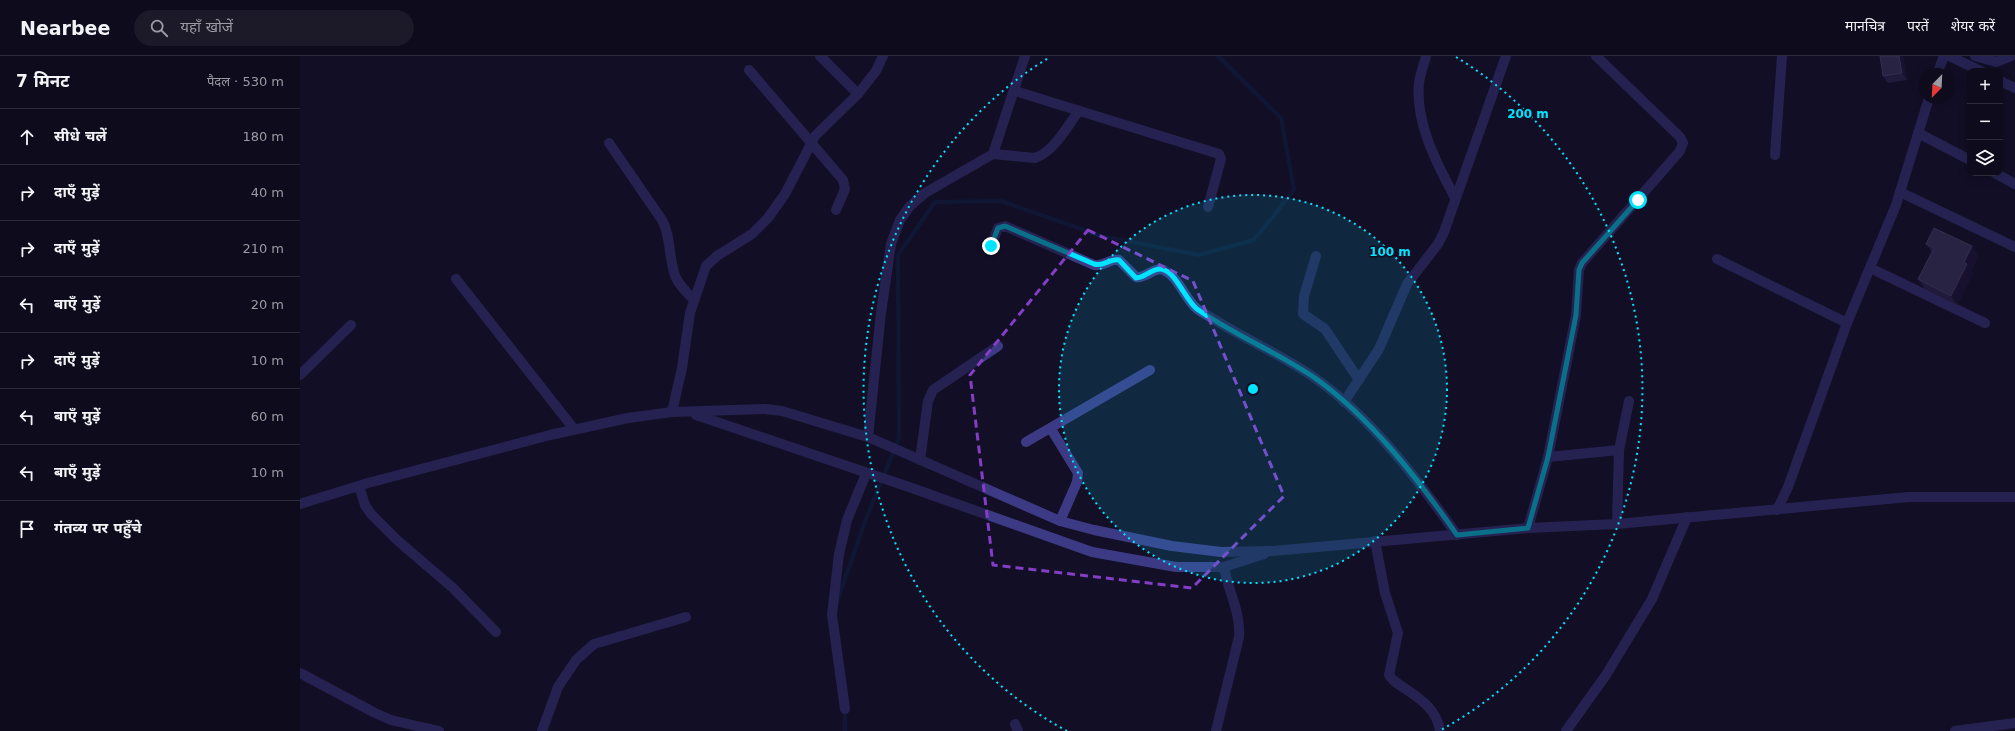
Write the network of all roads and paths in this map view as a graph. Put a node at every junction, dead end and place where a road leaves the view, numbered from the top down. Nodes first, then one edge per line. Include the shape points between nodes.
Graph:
1 (820, 56) edge
2 (883, 56) edge
3 (1025, 56) edge
4 (1426, 56) edge
5 (1506, 56) edge
6 (1596, 56) edge
7 (1782, 56) edge
8 (1944, 56) edge
9 (1949, 56) edge
10 (1975, 56) edge
11 (2011, 56) edge
12 (1939, 68) edge
13 (1975, 68) edge
14 (749, 70) dead end
15 (2003, 82) edge
16 (2015, 88) edge
17 (1015, 91) junction
18 (858, 94) junction
19 (1927, 104) edge
20 (1079, 111) junction
21 (1918, 133) junction
22 (609, 143) dead end
23 (811, 144) junction
24 (993, 154) junction
25 (1775, 155) dead end
26 (1967, 158) edge
27 (2000, 176) edge
28 (2015, 184) edge
29 (1900, 192) junction
30 (1455, 198) junction
31 (1208, 207) dead end
32 (836, 210) dead end
33 (991, 246) dead end
34 (2015, 247) edge
35 (1316, 256) dead end
36 (1717, 259) dead end
37 (1870, 268) junction
38 (456, 279) dead end
39 (694, 300) junction
40 (1847, 323) junction
41 (1985, 323) dead end
42 (351, 325) dead end
43 (998, 346) dead end
44 (1150, 370) dead end
45 (301, 371) edge
46 (1359, 380) junction
47 (1344, 402) junction
48 (1629, 402) dead end
49 (672, 412) junction
50 (690, 412) junction
51 (574, 429) junction
52 (1051, 429) junction
53 (868, 437) junction
54 (1026, 442) dead end
55 (1619, 450) junction
56 (1548, 457) junction
57 (920, 460) junction
58 (870, 475) junction
59 (359, 486) junction
60 (2015, 497) edge
61 (301, 502) edge
62 (1777, 510) junction
63 (1687, 517) junction
64 (1060, 521) junction
65 (1617, 524) junction
66 (1528, 528) junction
67 (1457, 535) junction
68 (1375, 541) junction
69 (1273, 551) junction
70 (1224, 567) junction
71 (686, 616) dead end
72 (496, 632) dead end
73 (300, 673) edge
74 (845, 709) dead end
75 (2015, 723) edge
76 (1980, 729) edge
77 (439, 731) edge
78 (542, 731) edge
79 (1216, 731) edge
80 (1440, 731) edge
81 (1566, 731) edge
82 (1955, 731) edge

1 - 18 street
2 - 18 street via 876,71
3 - 17 street
4 - 30 street via 1419,82 1422,117 1432,153
5 - 30 street
6 - 56 street via 1680,137 1683,143 1677,155 1582,263 1577,282 1576,315
7 - 25 street
8 - 12 street
9 - 13 street
10 - 11 street via 1996,62
14 - 23 street
15 - 16 street
17 - 20 street
17 - 24 street
18 - 23 street via 818,132
19 - 21 street
20 - 24 street via 1050,149 1040,156 1035,158
20 - 31 street via 1219,154 1221,159
21 - 26 street
21 - 29 street
22 - 39 street via 667,228 675,274 680,285
23 - 32 street via 845,184 844,194
23 - 39 street via 785,194 768,218 752,234 716,256 706,266
24 - 53 street via 924,193 900,220 891,244 882,305
27 - 28 street
29 - 34 street
29 - 37 street
30 - 46 street via 1438,244 1407,284 1379,349
33 - 47 street via 998,228 1005,226 1094,264 1101,265 1119,260 1136,278 1163,269 1172,275 1195,307 1315,378
35 - 46 street via 1304,296 1303,314 1324,329
36 - 40 street
37 - 40 street
37 - 41 street
38 - 51 street
39 - 49 street
40 - 62 street via 1788,487
42 - 45 street
43 - 57 street via 933,390 927,406
44 - 52 street
46 - 47 street
47 - 67 street via 1408,470
48 - 55 street
49 - 50 street
49 - 51 street
50 - 53 street via 771,409
50 - 58 street
51 - 59 street
52 - 54 street
52 - 64 street via 1078,473 1077,482
53 - 57 street
55 - 56 street
55 - 65 street
56 - 66 street
57 - 64 street
58 - 70 street via 1092,552 1176,567
58 - 74 street via 847,520 839,554 832,615
59 - 61 street
59 - 72 street via 370,514 453,588
60 - 62 street via 1909,497
62 - 63 street
63 - 65 street
63 - 81 street via 1652,599 1606,675
64 - 69 street via 1172,546 1221,552
65 - 66 street
66 - 67 street
67 - 68 street
68 - 69 street
68 - 80 street via 1385,593 1398,633 1389,675 1430,707
69 - 70 street
70 - 79 street via 1240,626
71 - 78 street via 594,644 576,660 558,687
73 - 77 street via 391,720
75 - 76 street
76 - 82 street

